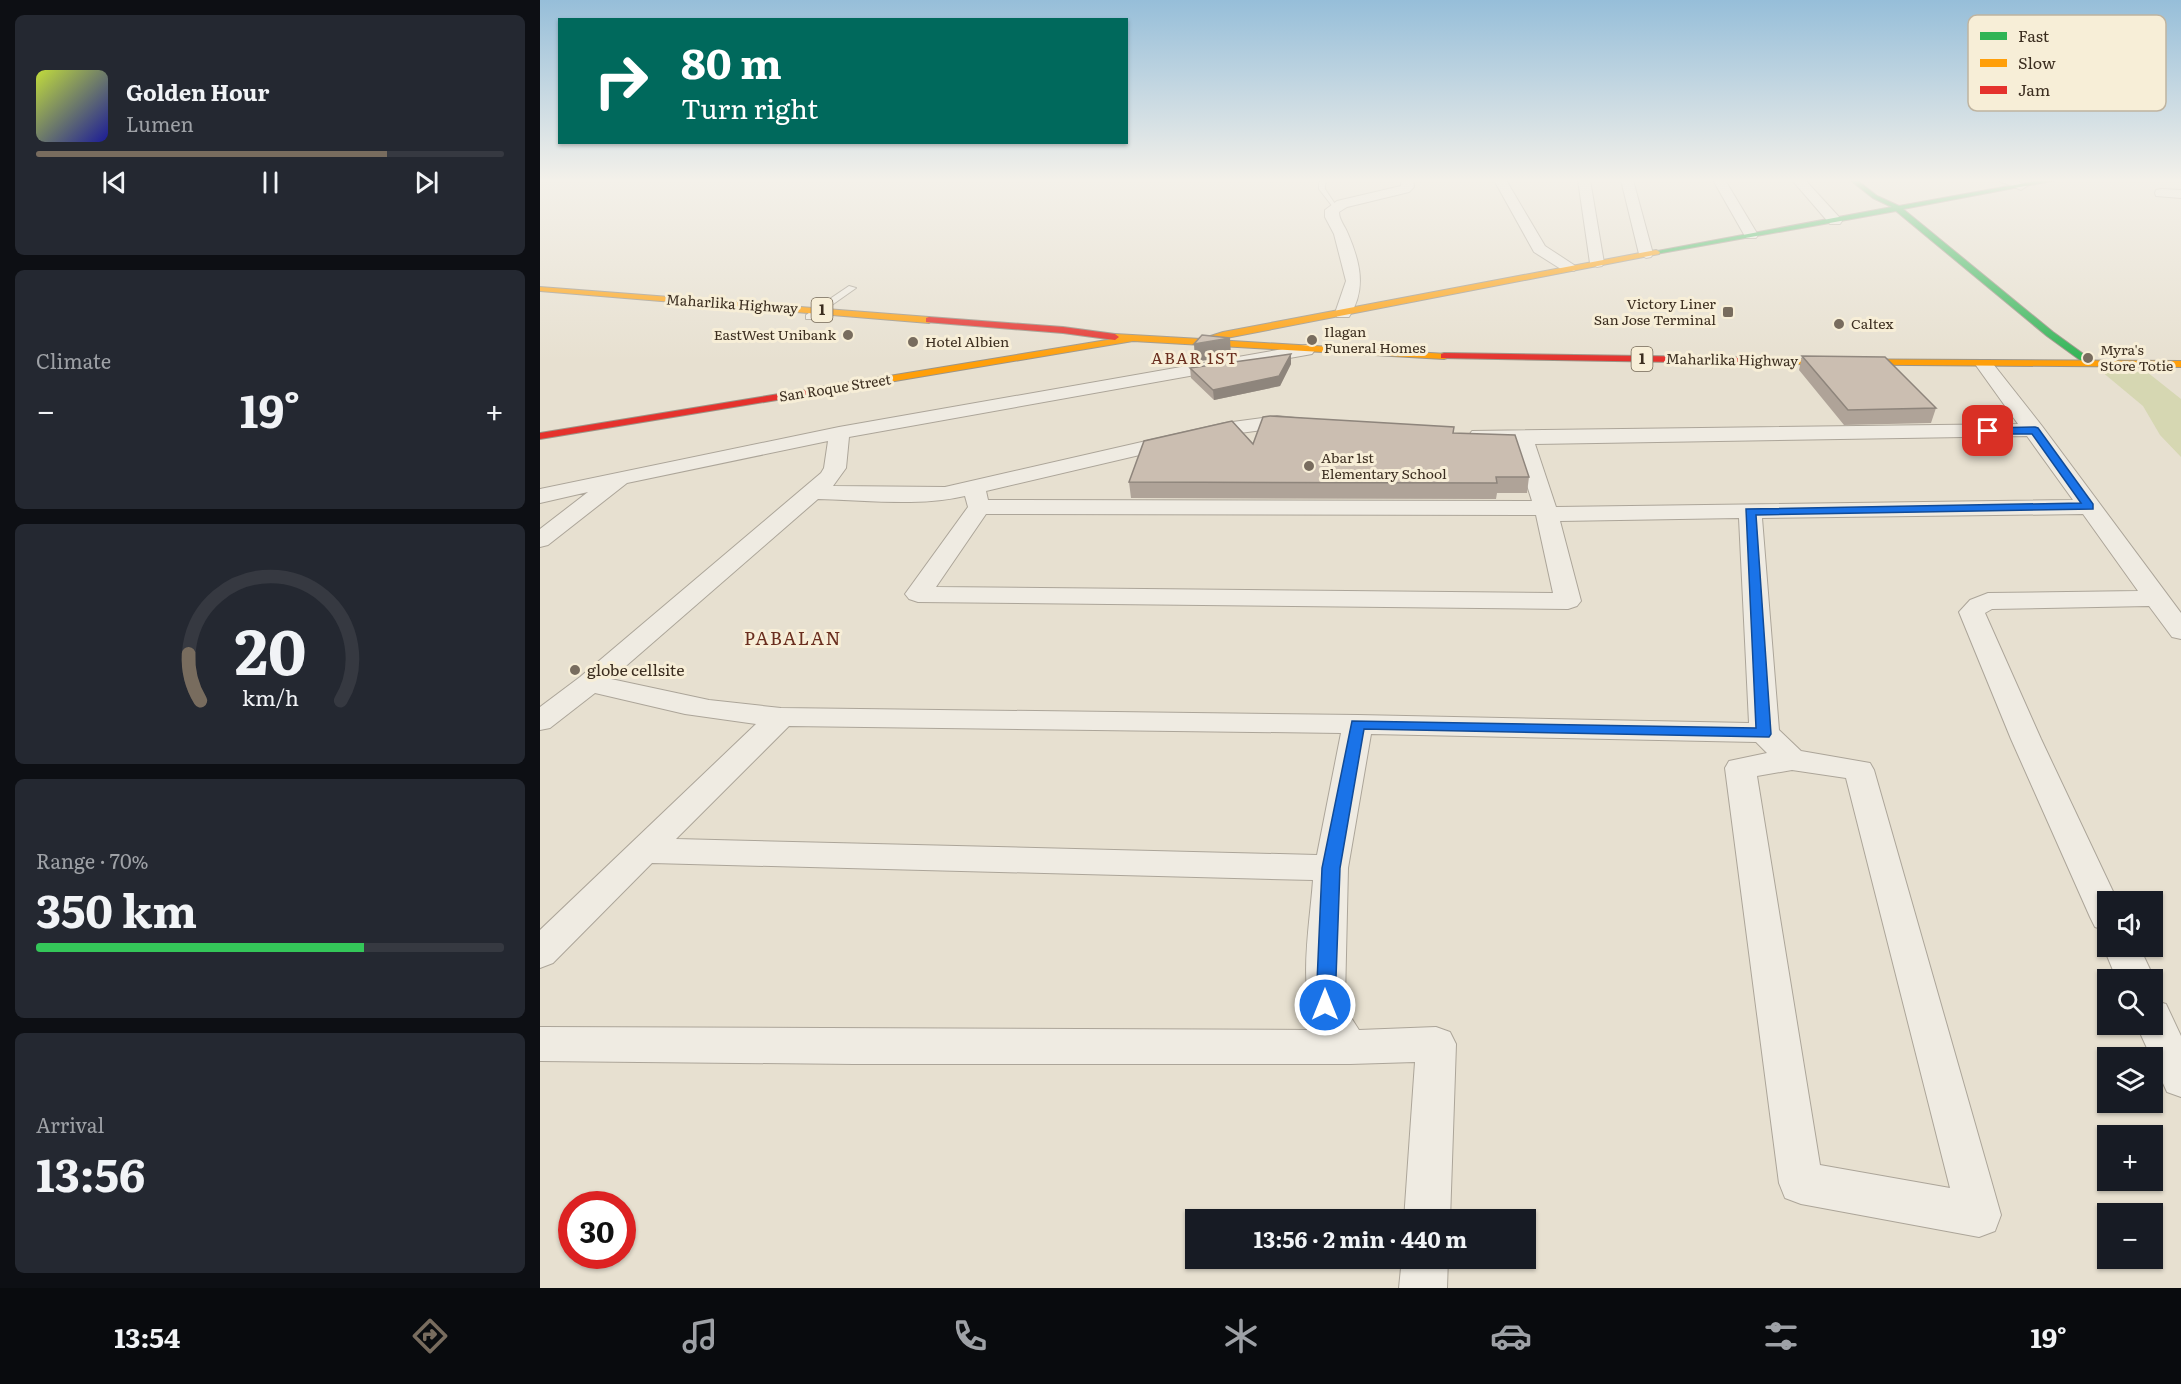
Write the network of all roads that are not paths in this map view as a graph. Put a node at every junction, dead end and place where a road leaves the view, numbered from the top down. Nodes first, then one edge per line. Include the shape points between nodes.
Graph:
1 (1343, 240) edge
2 (1534, 240) edge
3 (1593, 240) edge
4 (1642, 240) edge
5 (1723, 240) edge
6 (1936, 240) edge
7 (1646, 254) junction
8 (1597, 263) junction
9 (1569, 268) junction
10 (852, 288) dead end
11 (540, 290) edge
12 (540, 296) edge
13 (758, 310) junction
14 (814, 313) junction
15 (1343, 313) junction
16 (1130, 339) junction
17 (1198, 343) junction
18 (1306, 350) junction
19 (2090, 363) junction
20 (1984, 364) junction
21 (2181, 364) edge
22 (1312, 424) edge
23 (2035, 430) junction
24 (839, 433) junction
25 (1465, 435) edge
26 (540, 436) edge
27 (1523, 438) junction
28 (620, 478) junction
29 (811, 492) junction
30 (540, 496) edge
31 (977, 497) junction
32 (2089, 507) junction
33 (1546, 511) junction
34 (1750, 512) junction
35 (540, 540) edge
36 (2156, 598) junction
37 (2181, 631) edge
38 (590, 682) junction
39 (781, 717) junction
40 (540, 721) edge
41 (1358, 724) junction
42 (1764, 734) junction
43 (1792, 760) junction
44 (646, 851) junction
45 (1331, 868) junction
46 (2097, 893) edge
47 (540, 953) edge
48 (2161, 1035) edge
49 (540, 1044) edge
50 (1350, 1047) junction
51 (2181, 1079) edge
52 (1428, 1209) edge
53 (1424, 1269) edge
54 (1423, 1288) edge

1 - 15 street via 1354,281
2 - 9 street via 1539,249
3 - 8 street
4 - 7 street
5 - 7 main road
6 - 19 main road
7 - 8 main road
8 - 9 main road
9 - 15 main road
10 - 14 lane
11 - 13 main road, Maharlika Highway / 1
12 - 13 main road, Maharlika Highway / 1
13 - 14 main road, Maharlika Highway / 1
14 - 16 main road, Maharlika Highway / 1
15 - 17 main road
16 - 17 main road, Maharlika Highway / 1
16 - 26 main road, San Roque Street
17 - 18 main road, Maharlika Highway / 1
18 - 20 main road, Maharlika Highway / 1
18 - 24 street
19 - 20 main road, Maharlika Highway / 1
19 - 21 main road, Maharlika Highway / 1
20 - 23 street
22 - 31 street via 1277,422 1225,429
23 - 27 street
23 - 32 street
24 - 28 street
24 - 29 street via 834,472
25 - 27 street
27 - 33 street
28 - 30 street
28 - 35 street
29 - 31 street
29 - 38 street
31 - 33 street
31 - 33 street via 918,594 1568,601
32 - 34 street
32 - 36 street
33 - 34 street
34 - 42 street
36 - 37 street
36 - 46 street via 1988,601 1972,612
38 - 39 street via 708,710
38 - 40 street
39 - 41 street
39 - 44 street
41 - 42 street
41 - 45 street
42 - 43 street
43 - 43 street via 1859,770 1979,1215 1801,1184 1740,768
44 - 45 street
44 - 47 street
45 - 50 street via 1325,1005 1338,1033
48 - 51 street
49 - 50 street
50 - 52 street via 1436,1044
53 - 54 street

